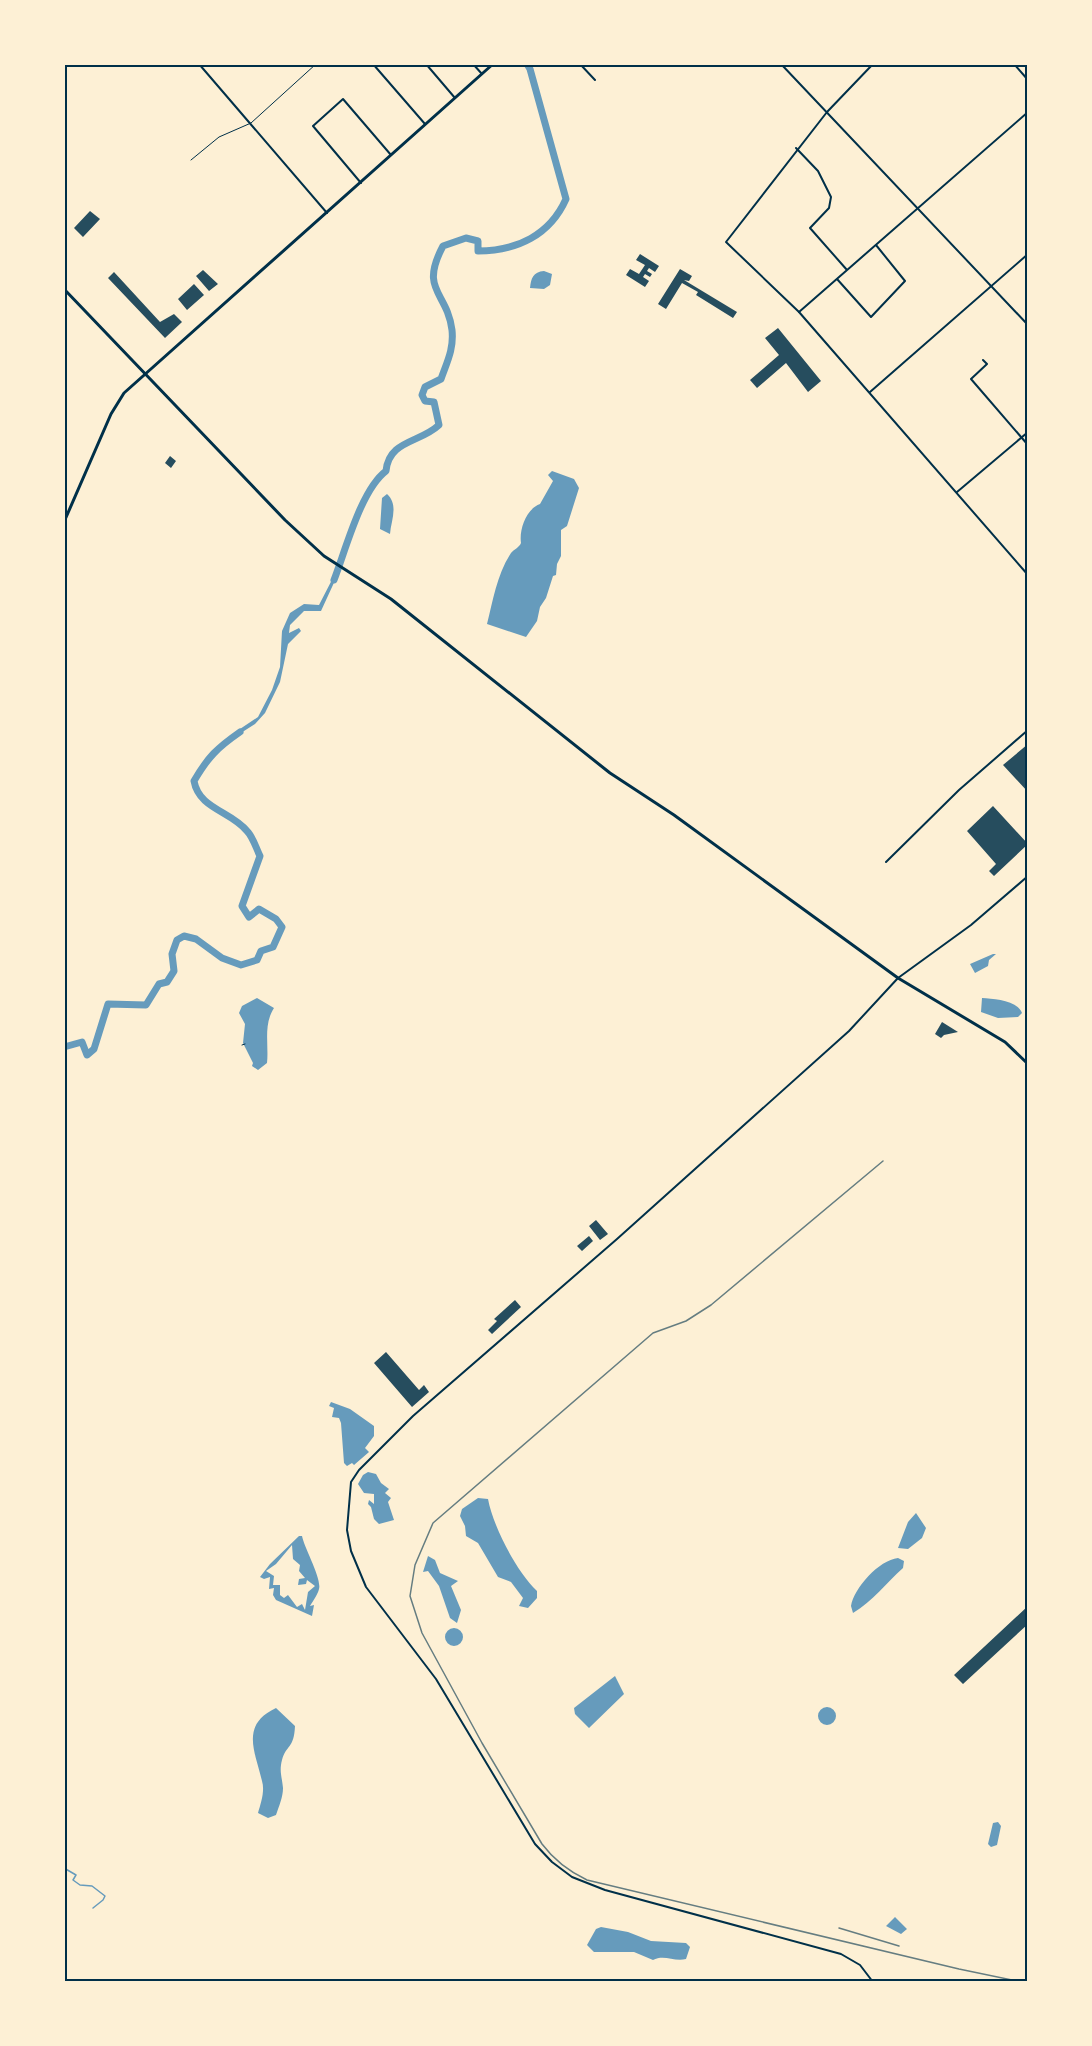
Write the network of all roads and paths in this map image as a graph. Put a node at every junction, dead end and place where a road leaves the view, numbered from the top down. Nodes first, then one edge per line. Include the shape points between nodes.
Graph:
1 (199, 64) edge
2 (316, 64) edge
3 (373, 64) edge
4 (426, 64) edge
5 (473, 64) edge
6 (493, 64) edge
7 (580, 64) edge
8 (781, 64) edge
9 (873, 64) edge
10 (1014, 64) edge
11 (482, 74) junction
12 (595, 80) dead end
13 (1028, 80) edge
14 (455, 98) junction
15 (827, 112) junction
16 (1028, 112) edge
17 (251, 123) junction
18 (425, 124) junction
19 (796, 148) junction
20 (391, 155) junction
21 (191, 160) dead end
22 (360, 183) junction
23 (918, 208) junction
24 (327, 213) junction
25 (876, 244) junction
26 (1028, 254) edge
27 (848, 270) junction
28 (837, 279) junction
29 (991, 286) junction
30 (64, 289) edge
31 (799, 312) junction
32 (1028, 325) edge
33 (983, 360) dead end
34 (144, 374) junction
35 (870, 392) junction
36 (1028, 432) edge
37 (1021, 437) junction
38 (1028, 445) edge
39 (957, 492) junction
40 (64, 522) edge
41 (1028, 575) edge
42 (1028, 730) edge
43 (886, 862) dead end
44 (1028, 876) edge
45 (898, 978) junction
46 (1028, 1064) edge
47 (873, 1982) edge

1 - 17 street via 221,94
2 - 17 lane
3 - 18 street
4 - 14 street
5 - 11 street
6 - 11 main road
7 - 12 street
8 - 15 street
9 - 15 street
10 - 13 street
11 - 14 main road
14 - 18 main road
15 - 19 street
15 - 23 street
16 - 23 street
17 - 21 lane via 219,137
17 - 24 street
18 - 20 main road
19 - 27 street via 818,171 831,197 829,207 810,228
19 - 31 street via 726,242
20 - 22 main road
20 - 22 street via 344,99 313,126
22 - 24 main road
23 - 25 street
23 - 29 street
24 - 34 main road
25 - 27 street
25 - 28 street via 905,281 871,317
26 - 29 street
27 - 28 street
28 - 31 street
29 - 32 street
29 - 35 street
30 - 34 main road
31 - 35 street
33 - 37 street via 987,364 971,379
34 - 40 main road via 112,411
34 - 45 main road via 285,520 335,564 391,599 610,773
35 - 39 street
36 - 37 street
37 - 38 street
37 - 39 street
39 - 41 street
42 - 43 street via 959,790
44 - 45 street via 969,927
45 - 46 main road via 997,1037
45 - 47 street via 849,1031 394,1434 351,1482 346,1509 357,1570 378,1605 436,1679 543,1854 562,1871 591,1885 841,1954 860,1965

